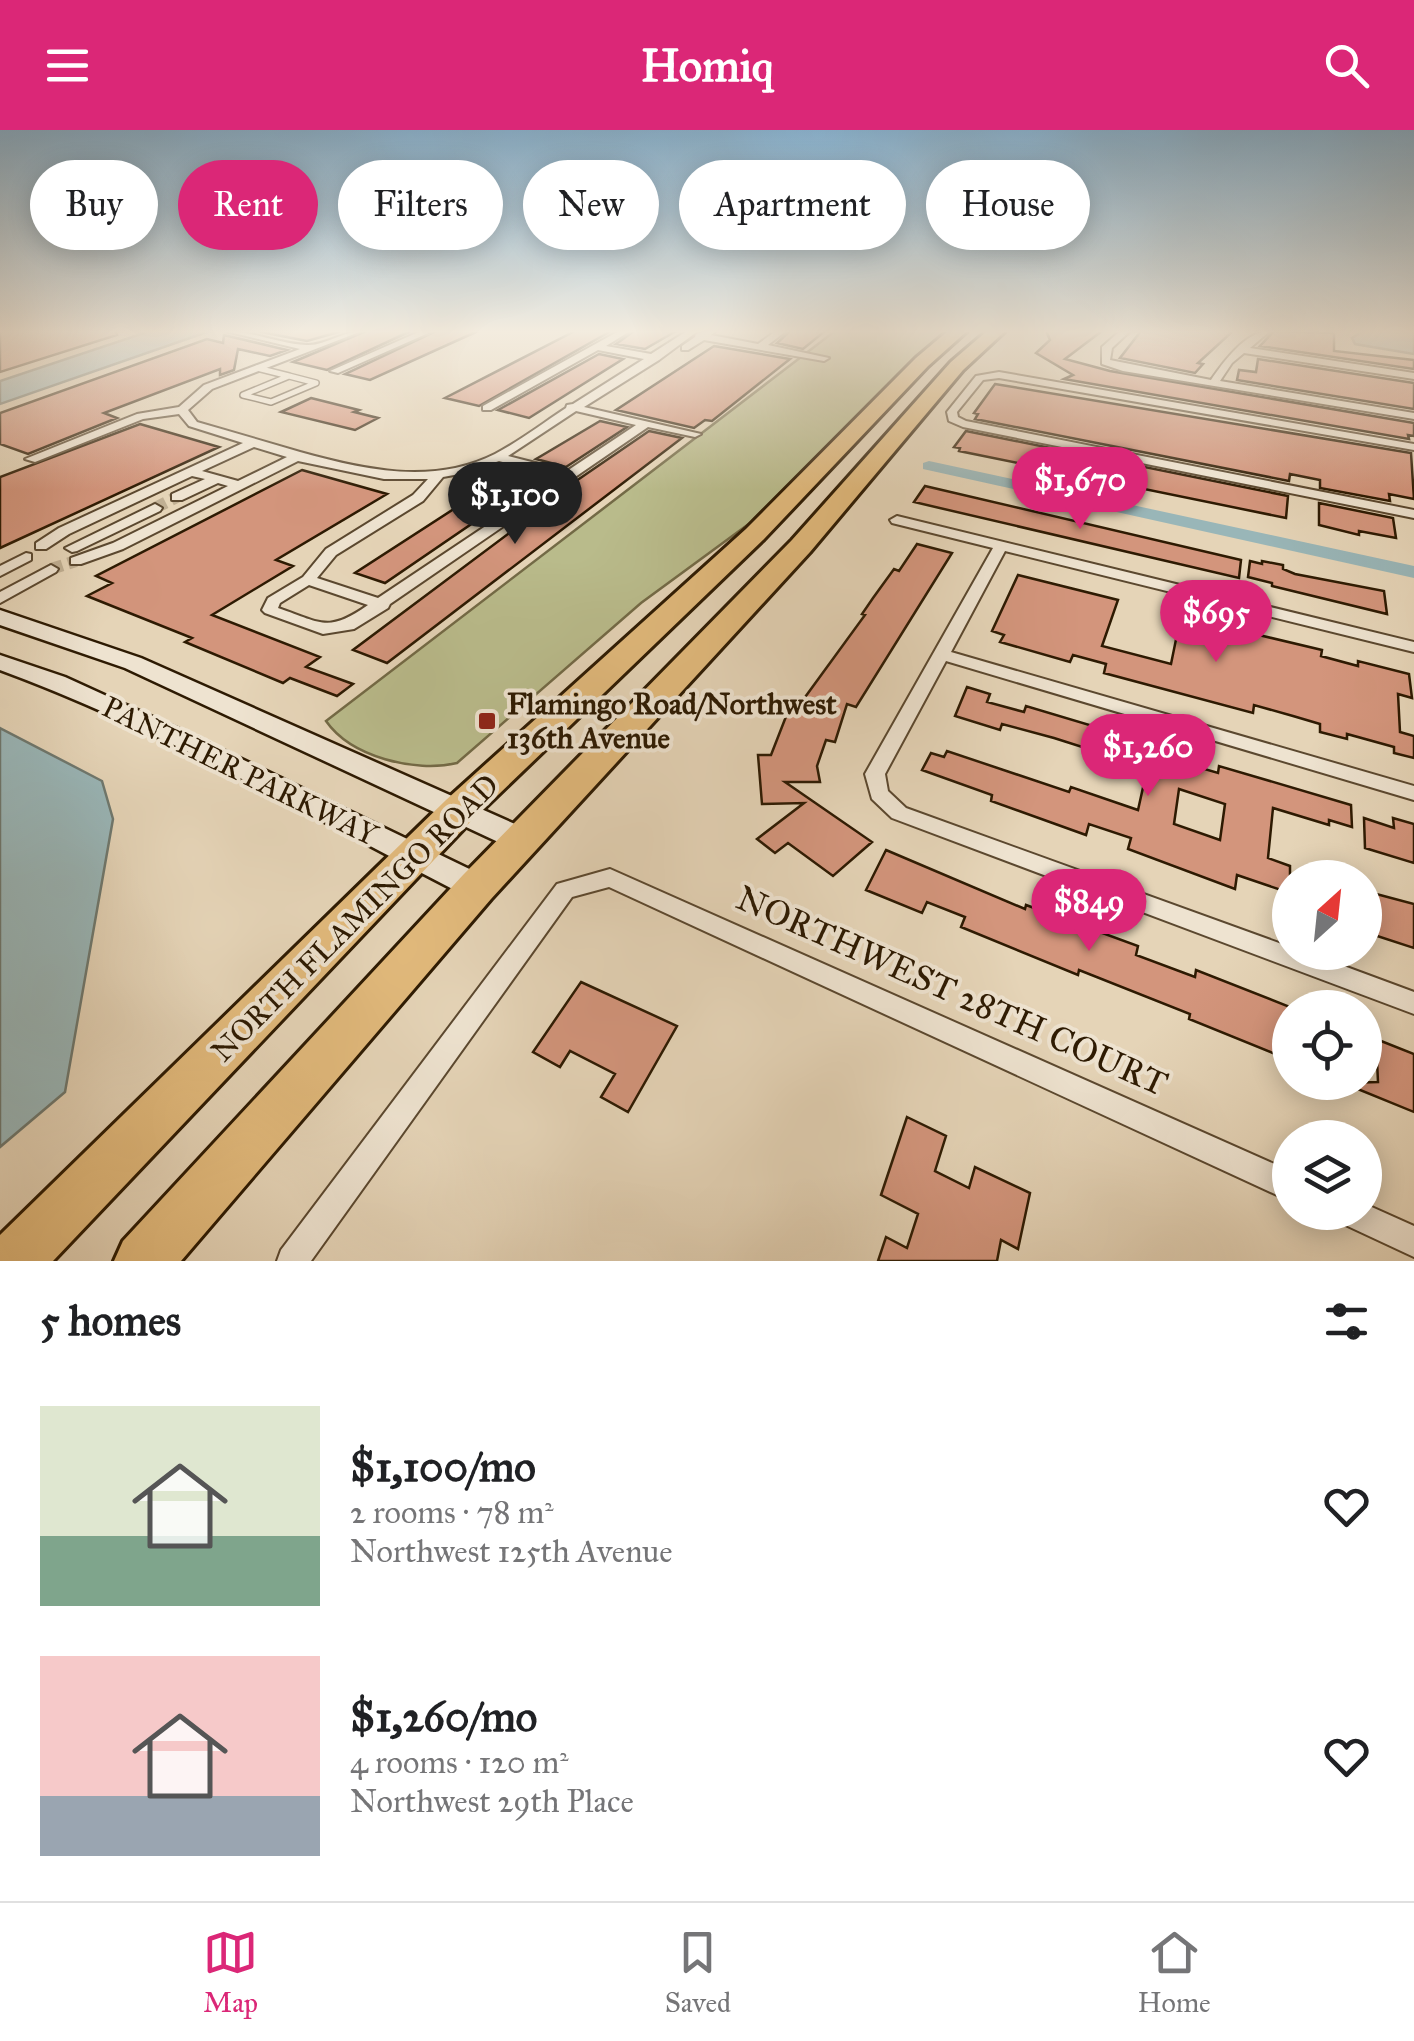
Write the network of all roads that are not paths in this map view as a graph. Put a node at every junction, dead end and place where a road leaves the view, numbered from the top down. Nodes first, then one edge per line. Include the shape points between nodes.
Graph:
1 (218, 384) edge
2 (270, 384) edge
3 (314, 384) edge
4 (531, 384) edge
5 (609, 384) edge
6 (628, 384) edge
7 (901, 384) edge
8 (942, 384) edge
9 (975, 384) edge
10 (1040, 384) edge
11 (1219, 384) edge
12 (571, 407) junction
13 (487, 408) dead end
14 (182, 410) junction
15 (586, 410) junction
16 (1414, 416) edge
17 (646, 423) junction
18 (695, 434) dead end
19 (534, 436) junction
20 (255, 442) junction
21 (1414, 447) edge
22 (300, 455) junction
23 (498, 457) junction
24 (31, 459) dead end
25 (192, 472) junction
26 (436, 476) junction
27 (571, 476) junction
28 (216, 478) junction
29 (239, 485) junction
30 (177, 498) tunnel mouth
31 (156, 508) tunnel mouth
32 (1414, 514) edge
33 (897, 520) dead end
34 (1001, 546) junction
35 (80, 555) junction
36 (26, 557) dead end
37 (51, 570) tunnel mouth
38 (0, 572) edge
39 (308, 580) junction
40 (0, 598) edge
41 (383, 605) junction
42 (0, 617) edge
43 (1414, 647) edge
44 (939, 654) junction
45 (0, 662) edge
46 (1414, 793) edge
47 (459, 810) junction
48 (522, 840) junction
49 (413, 855) junction
50 (477, 887) junction
51 (1414, 1003) edge
52 (1272, 1178) edge
53 (1382, 1227) edge
54 (1414, 1242) edge
55 (14, 1261) edge
56 (143, 1261) edge
57 (292, 1261) edge

1 - 14 street
2 - 3 lane via 243,395 270,402
4 - 13 street
5 - 12 street
6 - 15 street
7 - 47 highway, NORTH FLAMINGO ROAD via 755,534
8 - 48 highway, NORTH FLAMINGO ROAD via 801,546
9 - 32 street via 953,419
10 - 21 street
11 - 16 street
12 - 15 street
12 - 19 street
14 - 20 street via 193,424
14 - 24 street via 141,416
15 - 17 street
15 - 19 street
17 - 18 street
17 - 27 street
19 - 23 street
20 - 22 street
20 - 25 street
22 - 26 street via 380,476
22 - 29 street
23 - 26 street
23 - 27 street
25 - 28 street
25 - 35 street via 46,543
26 - 39 street via 418,498 331,552
27 - 41 street
28 - 29 street
28 - 30 street
29 - 35 street
31 - 35 street
33 - 34 street
34 - 43 street
34 - 44 street
36 - 38 street
37 - 40 street
39 - 41 street
39 - 41 street via 273,601 270,610 336,629
42 - 47 main road, PANTHER PARKWAY via 133,662
44 - 46 street
44 - 51 street via 875,774 879,794 899,813
45 - 49 main road, PANTHER PARKWAY via 183,741
47 - 48 main road, PANTHER PARKWAY
47 - 49 highway, NORTH FLAMINGO ROAD
48 - 50 highway, NORTH FLAMINGO ROAD
49 - 50 main road, PANTHER PARKWAY
49 - 55 highway, NORTH FLAMINGO ROAD
50 - 56 highway, NORTH FLAMINGO ROAD
52 - 57 street, NORTHWEST 28TH COURT via 610,878 565,890
53 - 54 street

